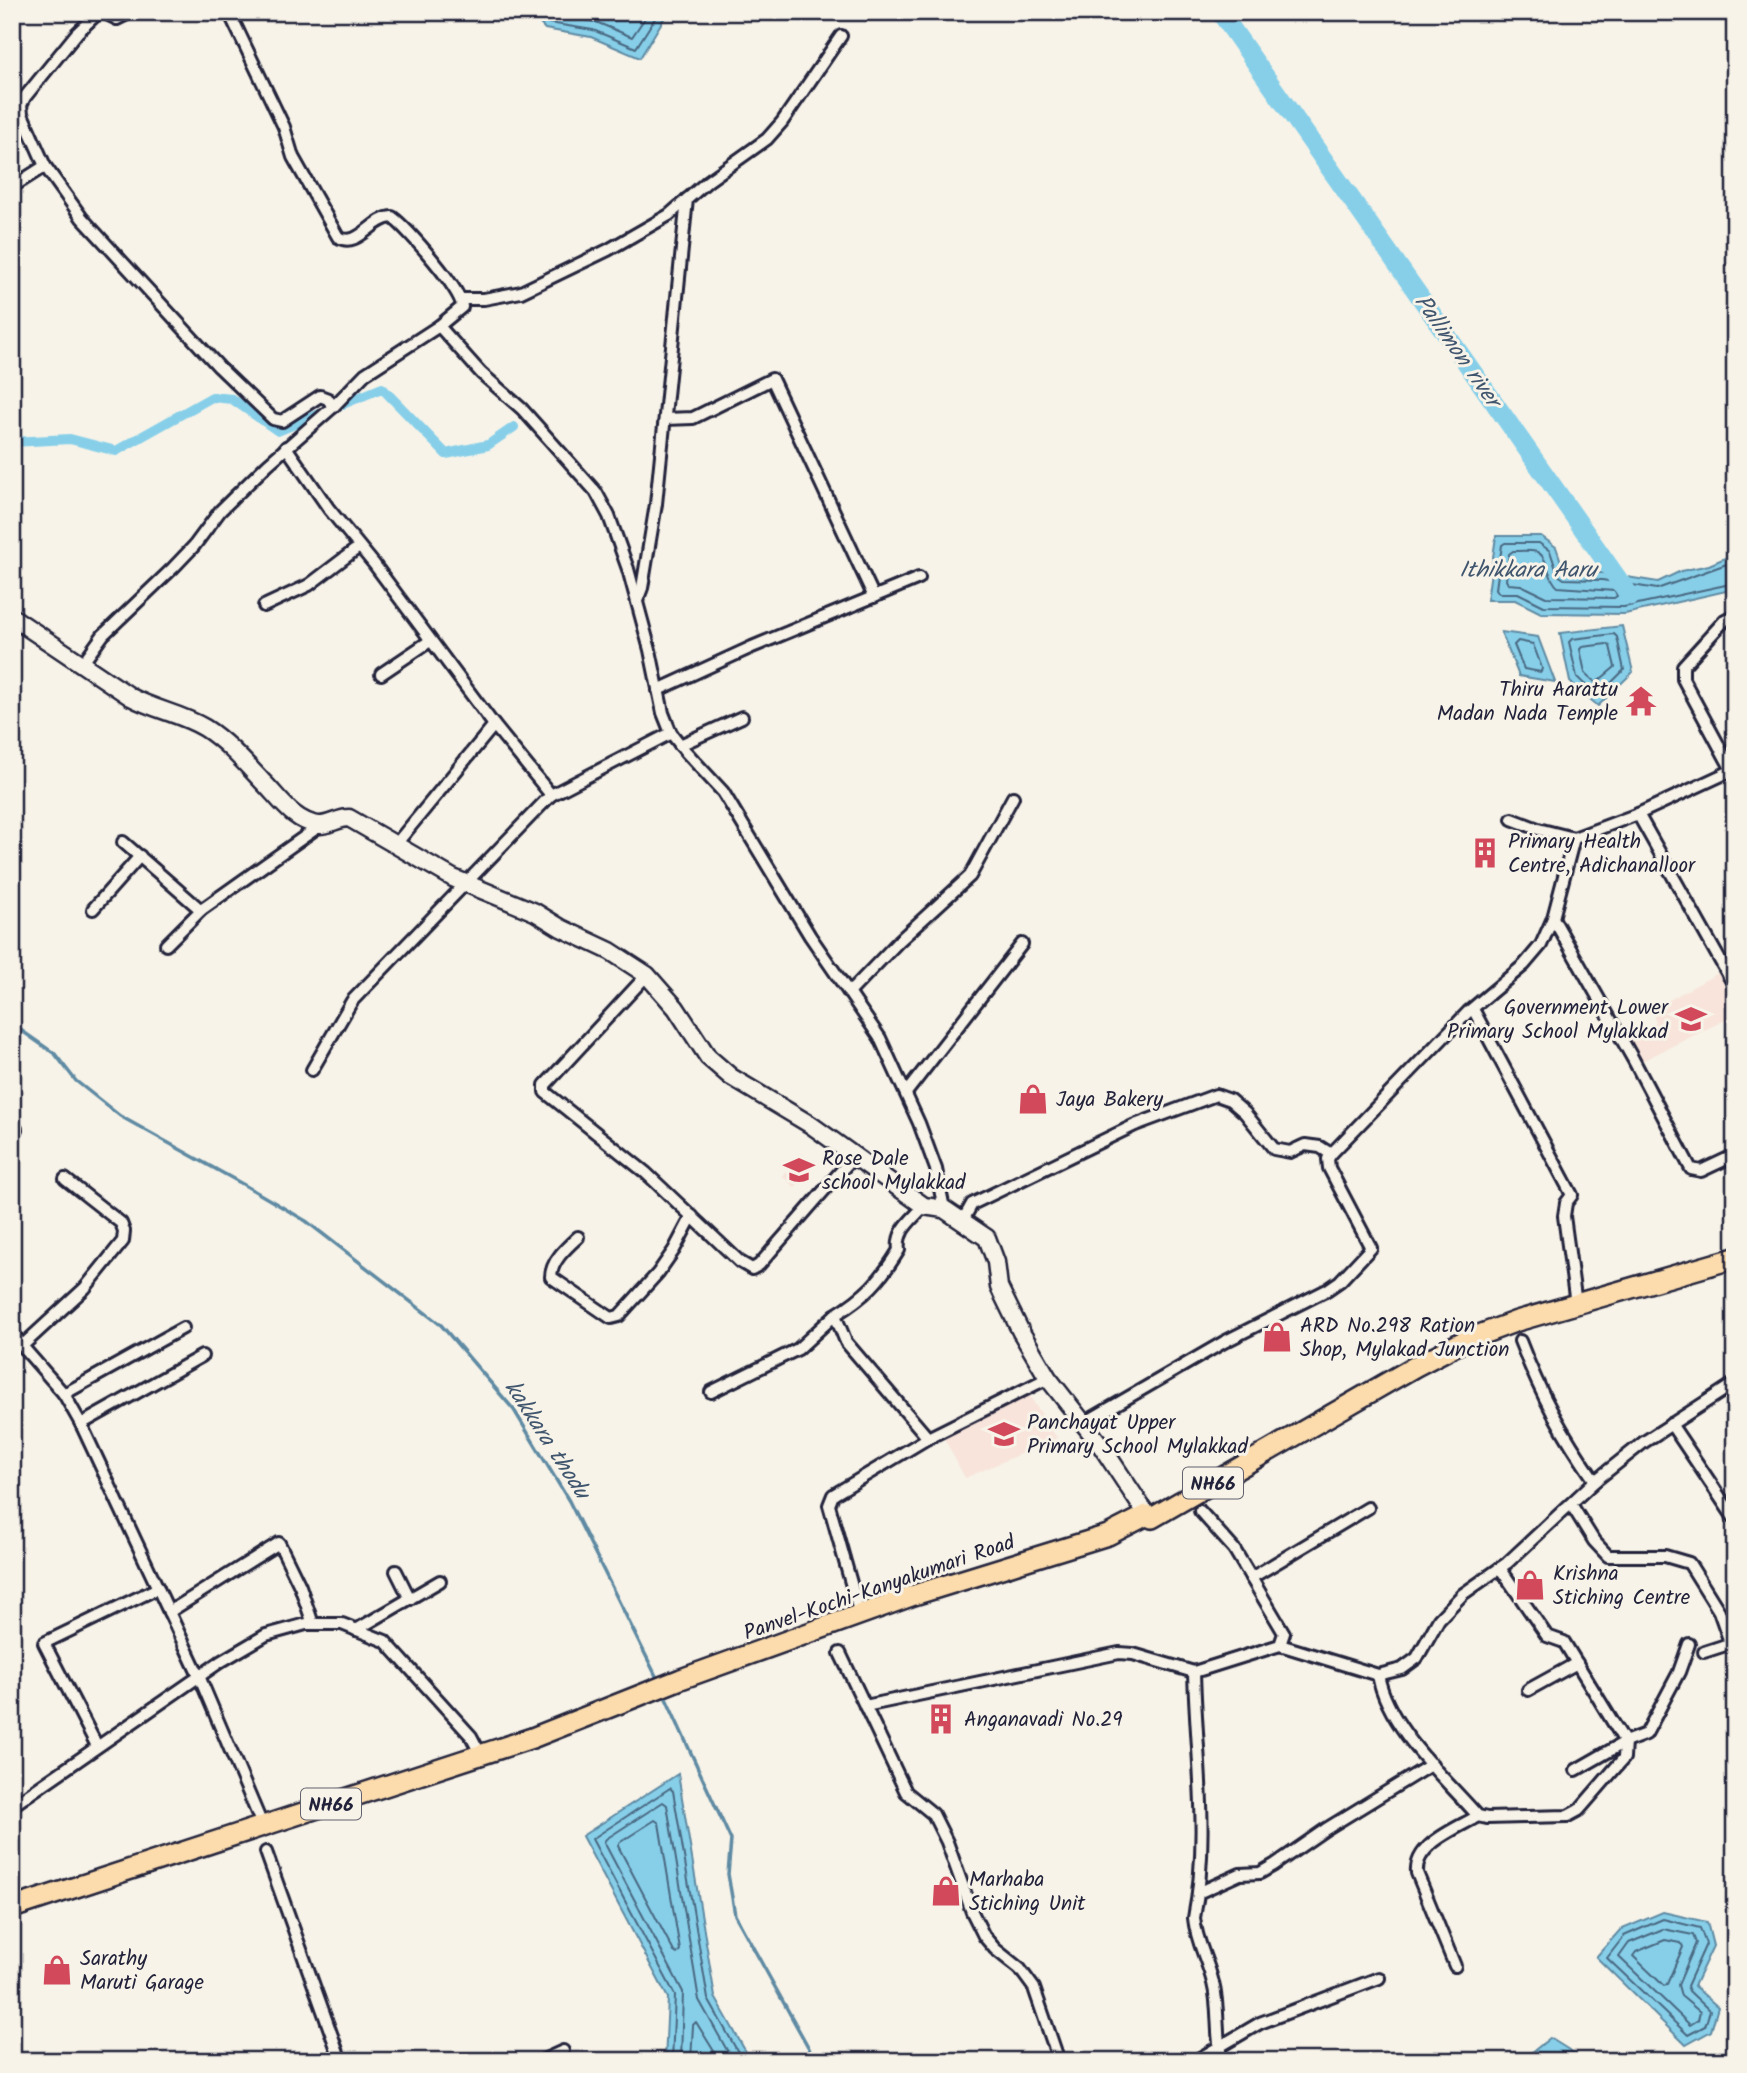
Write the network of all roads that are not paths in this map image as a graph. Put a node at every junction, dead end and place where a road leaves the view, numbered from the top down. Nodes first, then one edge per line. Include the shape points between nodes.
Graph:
1 (101, 12) edge
2 (131, 12) edge
3 (229, 12) edge
4 (841, 36) dead end
5 (45, 166) junction
6 (12, 187) edge
7 (687, 199) junction
8 (461, 299) junction
9 (439, 326) junction
10 (333, 407) junction
11 (665, 419) junction
12 (286, 447) junction
13 (359, 547) junction
14 (919, 578) dead end
15 (874, 597) junction
16 (637, 601) junction
17 (264, 606) dead end
18 (1735, 615) edge
19 (12, 617) edge
20 (430, 641) junction
21 (82, 664) junction
22 (381, 674) dead end
23 (658, 690) junction
24 (742, 717) dead end
25 (494, 725) junction
26 (671, 733) junction
27 (680, 745) junction
28 (1734, 769) edge
29 (551, 795) junction
30 (1013, 797) dead end
31 (1638, 814) junction
32 (1511, 819) dead end
33 (321, 825) junction
34 (1574, 838) junction
35 (123, 842) dead end
36 (396, 844) junction
37 (140, 856) junction
38 (466, 883) junction
39 (93, 909) dead end
40 (201, 910) junction
41 (1553, 918) junction
42 (1021, 944) dead end
43 (166, 945) dead end
44 (647, 975) junction
45 (1735, 987) edge
46 (849, 993) junction
47 (1473, 1009) junction
48 (312, 1070) dead end
49 (906, 1093) junction
50 (1331, 1154) junction
51 (855, 1155) junction
52 (1735, 1155) edge
53 (65, 1179) dead end
54 (925, 1206) junction
55 (944, 1209) junction
56 (692, 1216) junction
57 (962, 1222) junction
58 (578, 1237) dead end
59 (1735, 1258) edge
60 (1576, 1304) junction
61 (835, 1315) junction
62 (183, 1328) dead end
63 (12, 1331) edge
64 (1520, 1341) dead end
65 (22, 1346) junction
66 (202, 1356) dead end
67 (1048, 1378) junction
68 (1735, 1382) edge
69 (711, 1392) dead end
70 (64, 1394) junction
71 (1084, 1423) junction
72 (80, 1424) junction
73 (1671, 1424) junction
74 (928, 1438) junction
75 (1595, 1481) junction
76 (1571, 1504) junction
77 (1368, 1508) dead end
78 (1200, 1511) dead end
79 (1147, 1515) junction
80 (1734, 1518) edge
81 (1500, 1567) junction
82 (396, 1571) dead end
83 (1251, 1577) junction
84 (440, 1581) dead end
85 (158, 1588) junction
86 (410, 1599) junction
87 (169, 1612) junction
88 (860, 1615) junction
89 (313, 1624) junction
90 (356, 1630) junction
91 (1733, 1642) edge
92 (1689, 1644) dead end
93 (1280, 1645) junction
94 (1704, 1652) dead end
95 (840, 1653) dead end
96 (1577, 1663) junction
97 (1194, 1672) junction
98 (1378, 1675) junction
99 (200, 1676) junction
100 (1528, 1690) dead end
101 (865, 1706) junction
102 (1625, 1742) junction
103 (97, 1746) junction
104 (481, 1755) junction
105 (1432, 1764) junction
106 (1576, 1770) dead end
107 (12, 1806) edge
108 (1478, 1816) junction
109 (263, 1827) junction
110 (266, 1852) dead end
111 (1198, 1893) junction
112 (12, 1908) edge
113 (1455, 1966) dead end
114 (1379, 1978) dead end
115 (1218, 2046) junction
116 (563, 2051) dead end
117 (341, 2061) edge
118 (541, 2061) edge
119 (1059, 2061) edge
120 (1195, 2061) edge
121 (1222, 2061) edge

1 - 2 street via 117,19
1 - 5 street via 77,33 21,105
3 - 8 street via 284,127 293,157 338,237 352,241 384,217 392,217 439,267
4 - 7 street via 767,139
5 - 6 street
5 - 10 street via 82,218 272,419 282,421 320,396
7 - 8 street via 652,226 536,285 504,296
7 - 11 street
8 - 9 street via 462,307
9 - 10 street via 365,374
9 - 16 street via 596,492 609,516
10 - 12 street
11 - 15 street via 693,418 772,379
11 - 16 street via 656,505
12 - 13 street
12 - 21 street via 103,635
13 - 17 street via 309,585
13 - 20 street
14 - 15 street
15 - 23 street
16 - 23 street
18 - 28 street via 1725,620 1681,670
19 - 21 main road
20 - 22 street
20 - 25 street
21 - 33 main road via 147,706 207,729 289,811
23 - 26 street
24 - 27 street
25 - 29 street
25 - 36 street
26 - 27 street
26 - 29 street
27 - 46 street via 723,792
28 - 31 street
29 - 38 street
30 - 46 street via 970,876
31 - 34 street
31 - 45 street
32 - 34 street
33 - 36 main road via 349,818
33 - 40 street
34 - 41 street
35 - 37 street
36 - 38 main road
37 - 39 street
37 - 40 street
38 - 44 main road via 536,912
38 - 48 street via 352,1001
40 - 43 street
41 - 47 street via 1542,943 1524,965
41 - 52 street via 1691,1170 1701,1171
42 - 49 street
44 - 51 main road via 676,1008 708,1057 731,1077
44 - 56 street via 544,1088
46 - 49 street via 880,1038
47 - 50 street
47 - 60 street via 1572,1195 1564,1216
49 - 55 street via 936,1169
50 - 57 street via 1306,1145 1290,1152 1274,1149 1245,1113 1216,1095 1135,1125 972,1203
50 - 71 street via 1329,1168 1371,1248 1327,1290 1224,1342
51 - 54 main road
51 - 56 street via 752,1269
53 - 65 street via 121,1223 123,1241 85,1288
54 - 55 main road
54 - 61 street via 901,1232 897,1240 900,1250 883,1275 861,1299
55 - 57 main road
56 - 58 street via 658,1273 611,1318 551,1277 558,1258
57 - 67 main road via 987,1238 999,1287
59 - 60 highway, Panvel-Kochi-Kanyakumari Road / NH66
60 - 79 highway, Panvel-Kochi-Kanyakumari Road / NH66 via 1466,1340 1152,1518
61 - 69 street via 798,1349
61 - 74 street via 846,1342
62 - 70 street
63 - 65 street
64 - 75 street via 1537,1386
65 - 70 street
66 - 72 street
67 - 71 main road
67 - 74 street
68 - 73 street
70 - 72 street
71 - 79 main road
72 - 85 street
73 - 75 street
73 - 80 street
74 - 88 street via 836,1493 829,1502
75 - 76 street
76 - 81 street
76 - 91 street via 1608,1556 1665,1556 1689,1563
77 - 83 street
78 - 83 street via 1234,1549
79 - 88 highway, Panvel-Kochi-Kanyakumari Road / NH66 via 1108,1535
81 - 96 street via 1547,1636 1564,1642
81 - 98 street via 1439,1619 1414,1661
82 - 86 street
83 - 93 street via 1283,1629
84 - 86 street
85 - 87 street
85 - 103 street via 44,1643
86 - 90 street
87 - 89 street via 279,1543
87 - 99 street
88 - 104 highway, Panvel-Kochi-Kanyakumari Road / NH66
89 - 90 street via 342,1624
89 - 99 street via 265,1635
90 - 104 street via 385,1641 471,1736
91 - 94 street
92 - 102 street via 1646,1734
93 - 97 street
93 - 98 street
95 - 101 street
96 - 100 street
96 - 102 street
97 - 101 street via 1119,1653
97 - 111 street via 1203,1826
98 - 105 street via 1381,1691 1398,1722
99 - 103 street
99 - 109 street
101 - 119 street via 906,1791 933,1814 984,1936 1034,1988
102 - 106 street
102 - 108 street via 1623,1758 1572,1815
103 - 107 street
104 - 109 highway, Panvel-Kochi-Kanyakumari Road / NH66
105 - 108 street
105 - 111 street via 1274,1866 1240,1874
108 - 113 street via 1425,1850 1416,1865
109 - 112 highway, Panvel-Kochi-Kanyakumari Road / NH66
110 - 117 street
111 - 115 street via 1195,1932 1213,1983
114 - 115 street via 1260,2023
115 - 120 street
115 - 121 street
116 - 118 street

